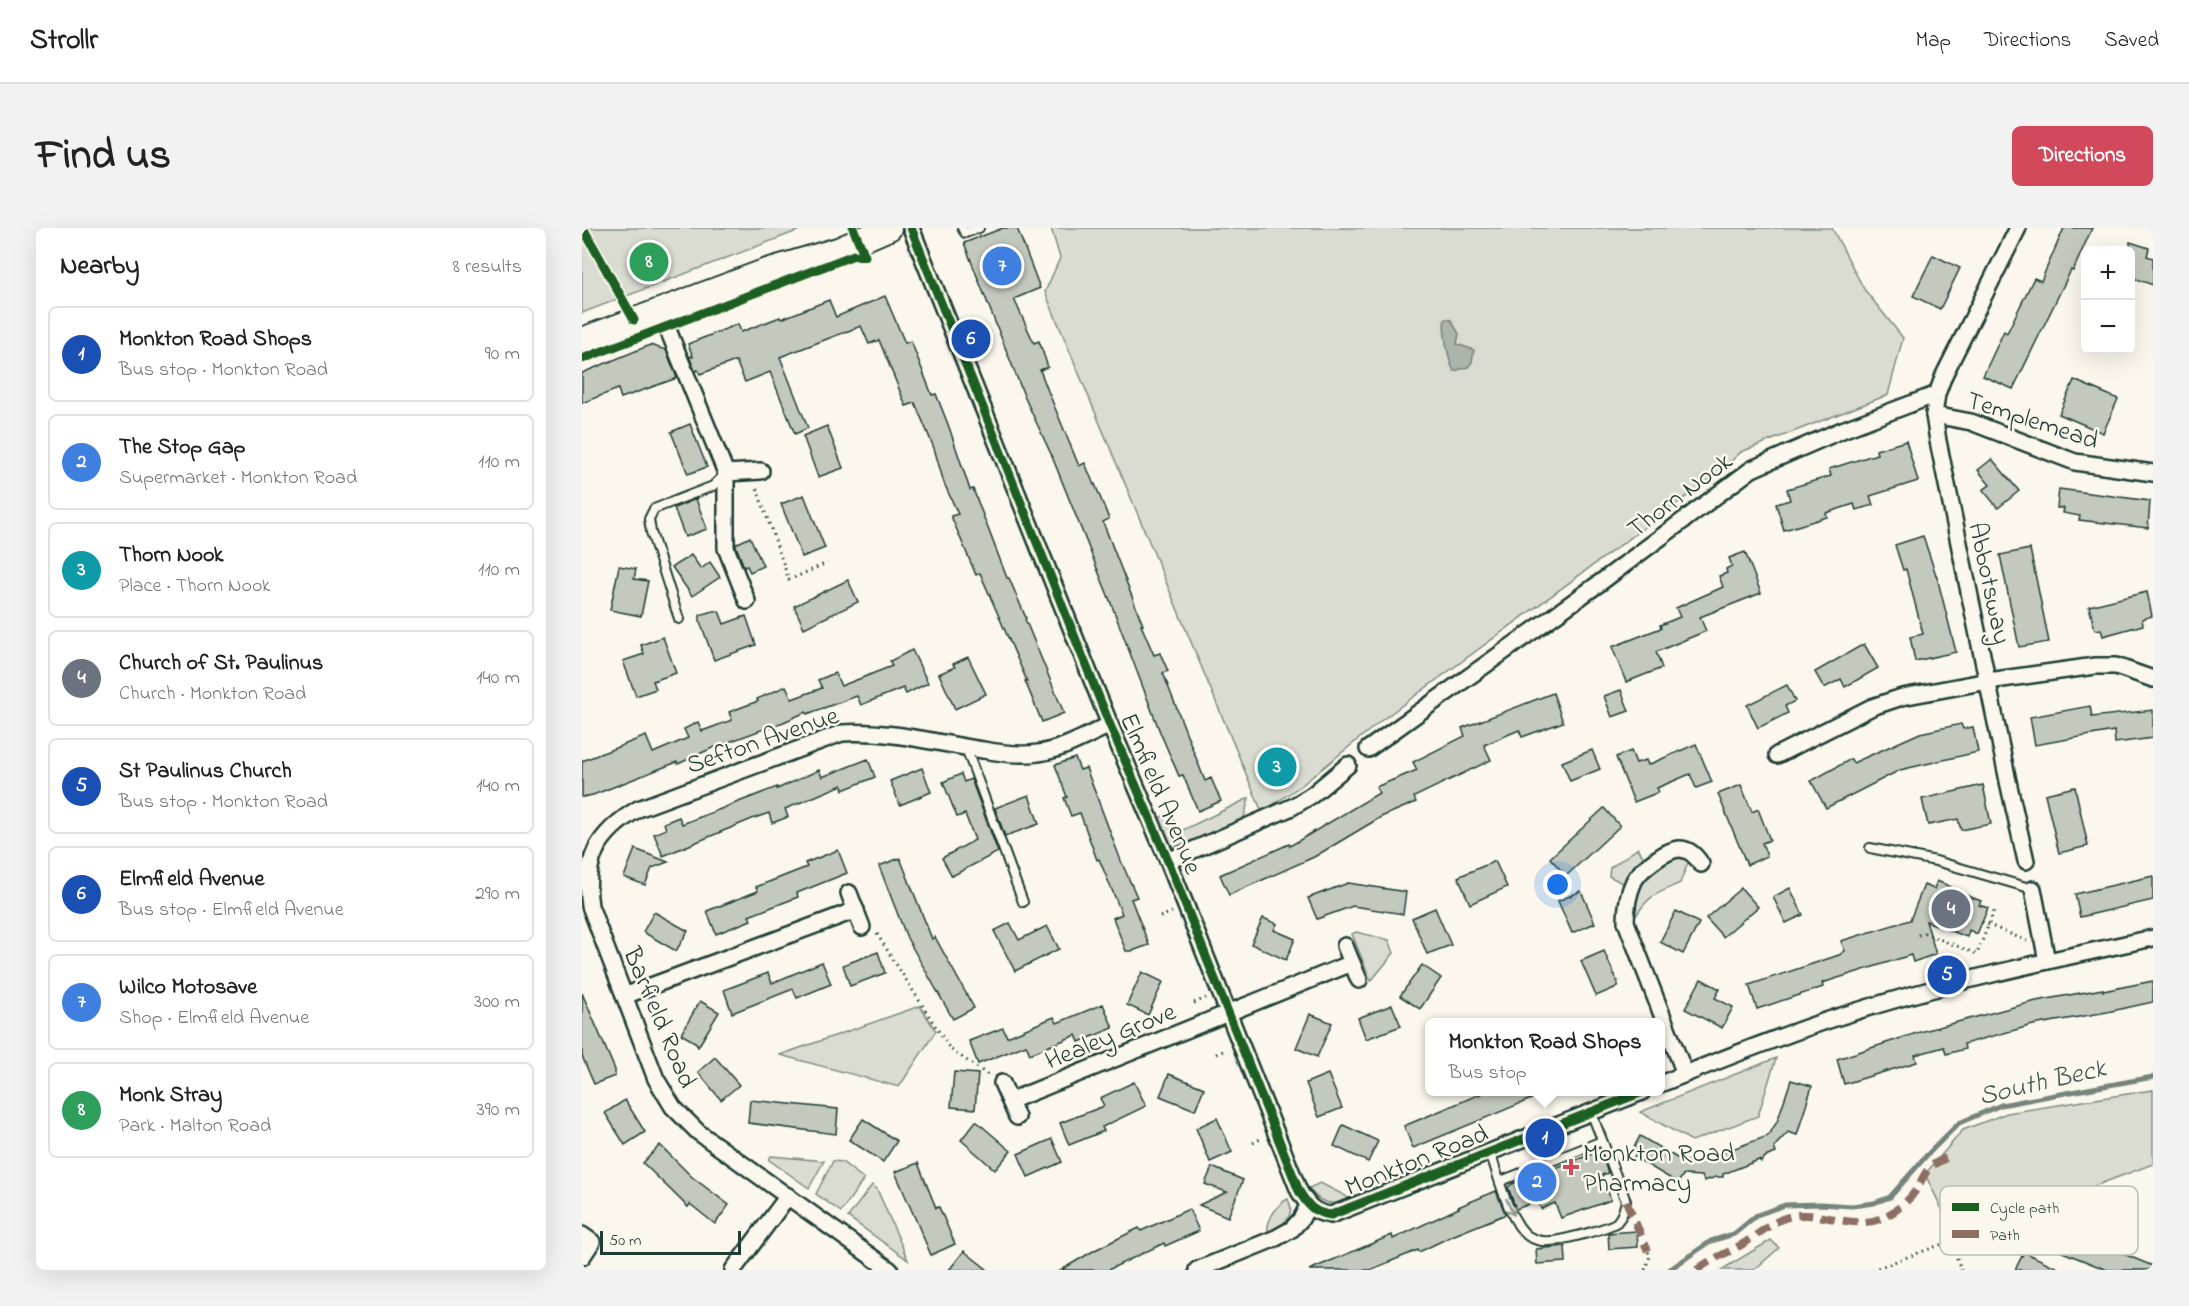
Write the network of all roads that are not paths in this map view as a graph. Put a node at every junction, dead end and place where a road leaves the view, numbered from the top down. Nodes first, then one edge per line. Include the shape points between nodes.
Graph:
1 (890, 228) edge
2 (911, 228) edge
3 (962, 228) edge
4 (979, 228) edge
5 (2018, 228) edge
6 (660, 310) junction
7 (582, 340) edge
8 (1936, 394) junction
9 (1934, 415) junction
10 (757, 472) road end
11 (726, 473) junction
12 (2153, 473) edge
13 (747, 601) dead end
14 (679, 619) dead end
15 (2153, 679) edge
16 (1988, 681) junction
17 (1110, 725) junction
18 (966, 748) junction
19 (1368, 749) dead end
20 (1777, 754) dead end
21 (1348, 765) dead end
22 (1870, 848) dead end
23 (592, 858) joint
24 (1168, 861) junction
25 (2026, 861) dead end
26 (1701, 864) dead end
27 (2033, 889) joint
28 (849, 893) dead end
29 (1023, 902) dead end
30 (856, 910) junction
31 (862, 927) road end
32 (2153, 938) edge
33 (1345, 946) dead end
34 (2046, 955) junction
35 (1352, 963) junction
36 (1359, 980) dead end
37 (624, 996) junction
38 (1227, 1014) junction
39 (1664, 1018) edge
40 (1665, 1021) edge
41 (1686, 1074) junction
42 (1665, 1082) edge
43 (1002, 1083) road end
44 (1632, 1096) edge
45 (1010, 1101) junction
46 (1591, 1112) junction
47 (1017, 1117) dead end
48 (1602, 1141) junction
49 (1490, 1152) junction
50 (1501, 1181) junction
51 (788, 1197) junction
52 (1308, 1206) junction
53 (582, 1235) edge
54 (582, 1257) edge
55 (733, 1270) edge
56 (890, 1270) edge
57 (1197, 1270) edge

1 - 6 main road via 838,250
2 - 17 street, Elmfield Avenue
3 - 4 lane via 964,233
5 - 8 street, Abbotsway
6 - 7 main road
6 - 11 street
8 - 9 street, Abbotsway
8 - 19 street, Thorn Nook via 1761,464
9 - 12 street, Templemead via 1971,422 2075,462
9 - 16 street, Abbotsway
10 - 11 street
11 - 13 street via 726,548
11 - 14 lane via 714,486 654,509 649,519
15 - 16 street via 2116,666 2095,666
16 - 20 street via 1902,697 1872,707
16 - 25 street, Abbotsway
17 - 18 street, Sefton Avenue via 1037,754
17 - 24 street, Elmfield Avenue
18 - 23 street, Sefton Avenue via 896,734 842,733 638,809 610,828
18 - 29 lane
21 - 24 street via 1312,795 1252,819
22 - 27 lane via 1936,861
23 - 37 street, Barfield Road via 587,887 590,906
24 - 38 street, Elmfield Avenue
26 - 39 street via 1685,849 1676,848 1663,855 1635,879 1626,909 1626,922
27 - 34 street
28 - 30 street
30 - 31 street
30 - 37 street
32 - 34 street
33 - 35 street
34 - 41 street via 1834,1018
35 - 36 street
35 - 38 street, Healey Grove
37 - 51 street, Barfield Road via 656,1079 673,1107 698,1132
38 - 45 street, Healey Grove
38 - 52 street, Elmfield Avenue
40 - 41 street
41 - 42 street
43 - 45 street
44 - 46 street, Monkton Road
45 - 47 street
46 - 48 lane
46 - 49 street, Monkton Road
48 - 50 lane
50 -> 48 lane via 1518,1224 1537,1240 1551,1241 1606,1228 1616,1223 1626,1201
49 - 50 lane
49 - 52 street, Monkton Road via 1331,1215 1319,1214
51 - 55 street
51 - 56 street, Barfield Road
52 - 57 street via 1292,1229
53 - 54 street via 592,1242

